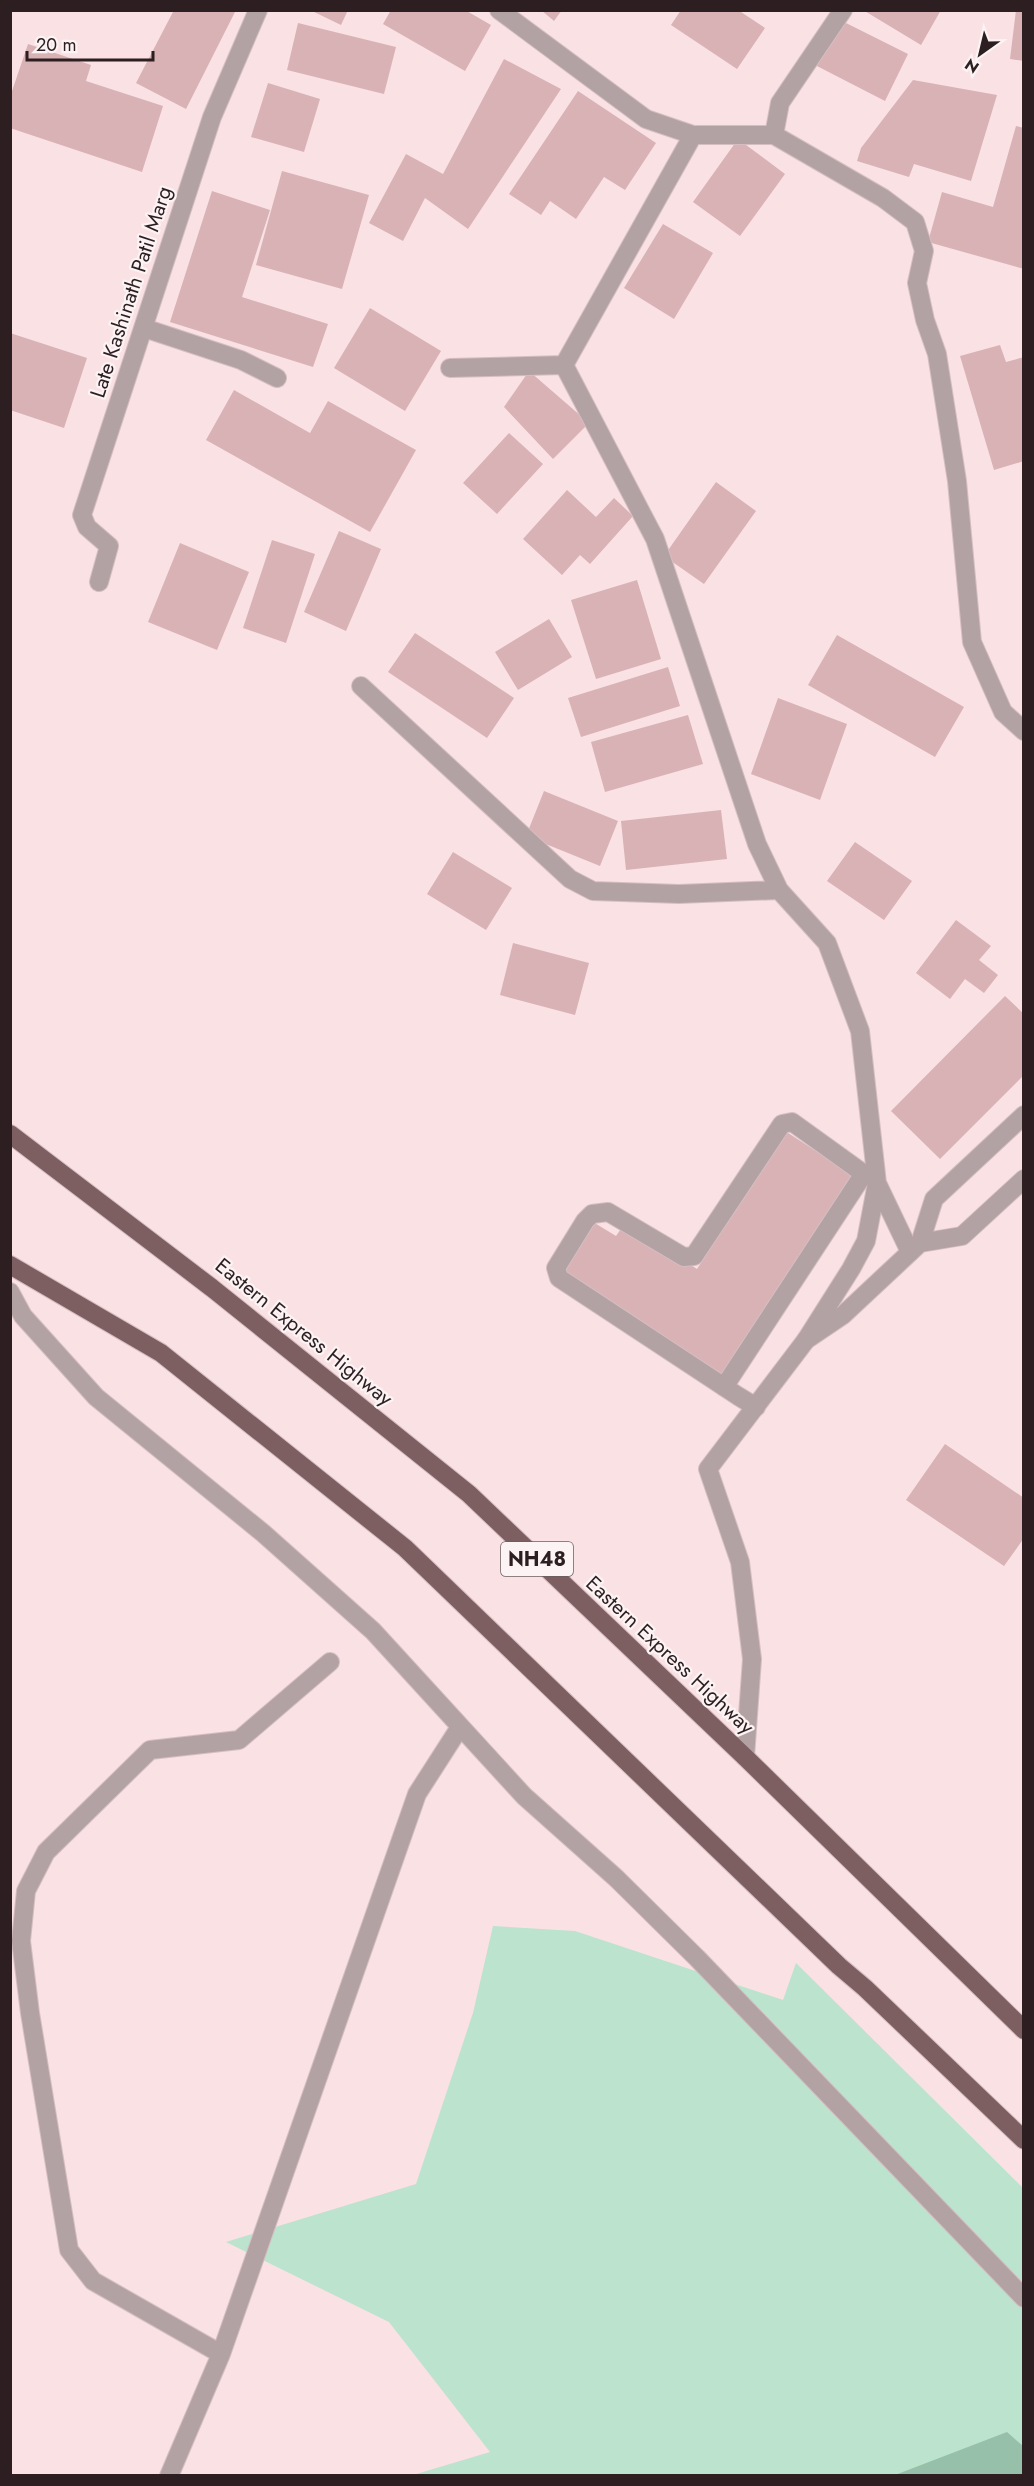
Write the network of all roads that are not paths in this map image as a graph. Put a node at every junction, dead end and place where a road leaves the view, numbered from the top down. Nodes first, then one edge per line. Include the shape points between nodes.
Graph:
1 (258, 10) edge
2 (499, 10) edge
3 (843, 10) edge
4 (693, 135) junction
5 (774, 135) junction
6 (144, 328) junction
7 (564, 365) junction
8 (450, 368) dead end
9 (278, 378) dead end
10 (99, 582) dead end
11 (361, 686) dead end
12 (1023, 731) edge
13 (779, 890) junction
14 (1023, 1115) edge
15 (10, 1134) edge
16 (1023, 1179) edge
17 (877, 1183) junction
18 (915, 1247) junction
19 (10, 1265) edge
20 (10, 1292) edge
21 (806, 1340) junction
22 (724, 1387) junction
23 (756, 1407) junction
24 (330, 1662) dead end
25 (460, 1727) junction
26 (745, 1757) junction
27 (1023, 2030) edge
28 (1023, 2140) edge
29 (1023, 2298) edge
30 (221, 2354) junction
31 (168, 2475) edge

1 - 6 street, Late Kashinath Patil Marg via 212,117
2 - 4 street via 646,119
3 - 5 street via 780,103
4 - 5 street
4 - 7 street
5 - 12 street via 883,198 915,222 924,251 917,284 937,354 957,481 972,642 1003,712
6 - 9 street via 241,360
6 - 10 street, Late Kashinath Patil Marg via 82,515 87,527 109,546
7 - 8 street
7 - 13 street via 655,539 757,844
11 - 13 street via 570,879 593,891 679,894
13 - 17 street via 826,943 860,1031
14 - 18 street via 934,1199
15 - 26 highway, Eastern Express Highway / NH48 via 456,1482
16 - 18 street via 962,1236
17 - 18 street
17 - 21 street via 866,1240
18 - 21 street via 843,1315
19 - 28 highway via 161,1353 405,1548
20 - 25 street via 23,1316 96,1397 263,1533 373,1631
21 - 23 street
22 - 22 street via 559,1278 556,1268 585,1221 592,1214 608,1212 684,1257 694,1256 782,1124 792,1122 860,1171 861,1178
22 - 23 street
23 - 26 street via 708,1469 740,1562 752,1659
24 - 30 street via 239,1740 150,1750 46,1852 26,1890 21,1941 69,2250 93,2281
25 - 29 street via 524,1796 616,1878 697,1958
25 - 30 street via 417,1794
26 - 27 highway, Eastern Express Highway / NH48
30 - 31 street

